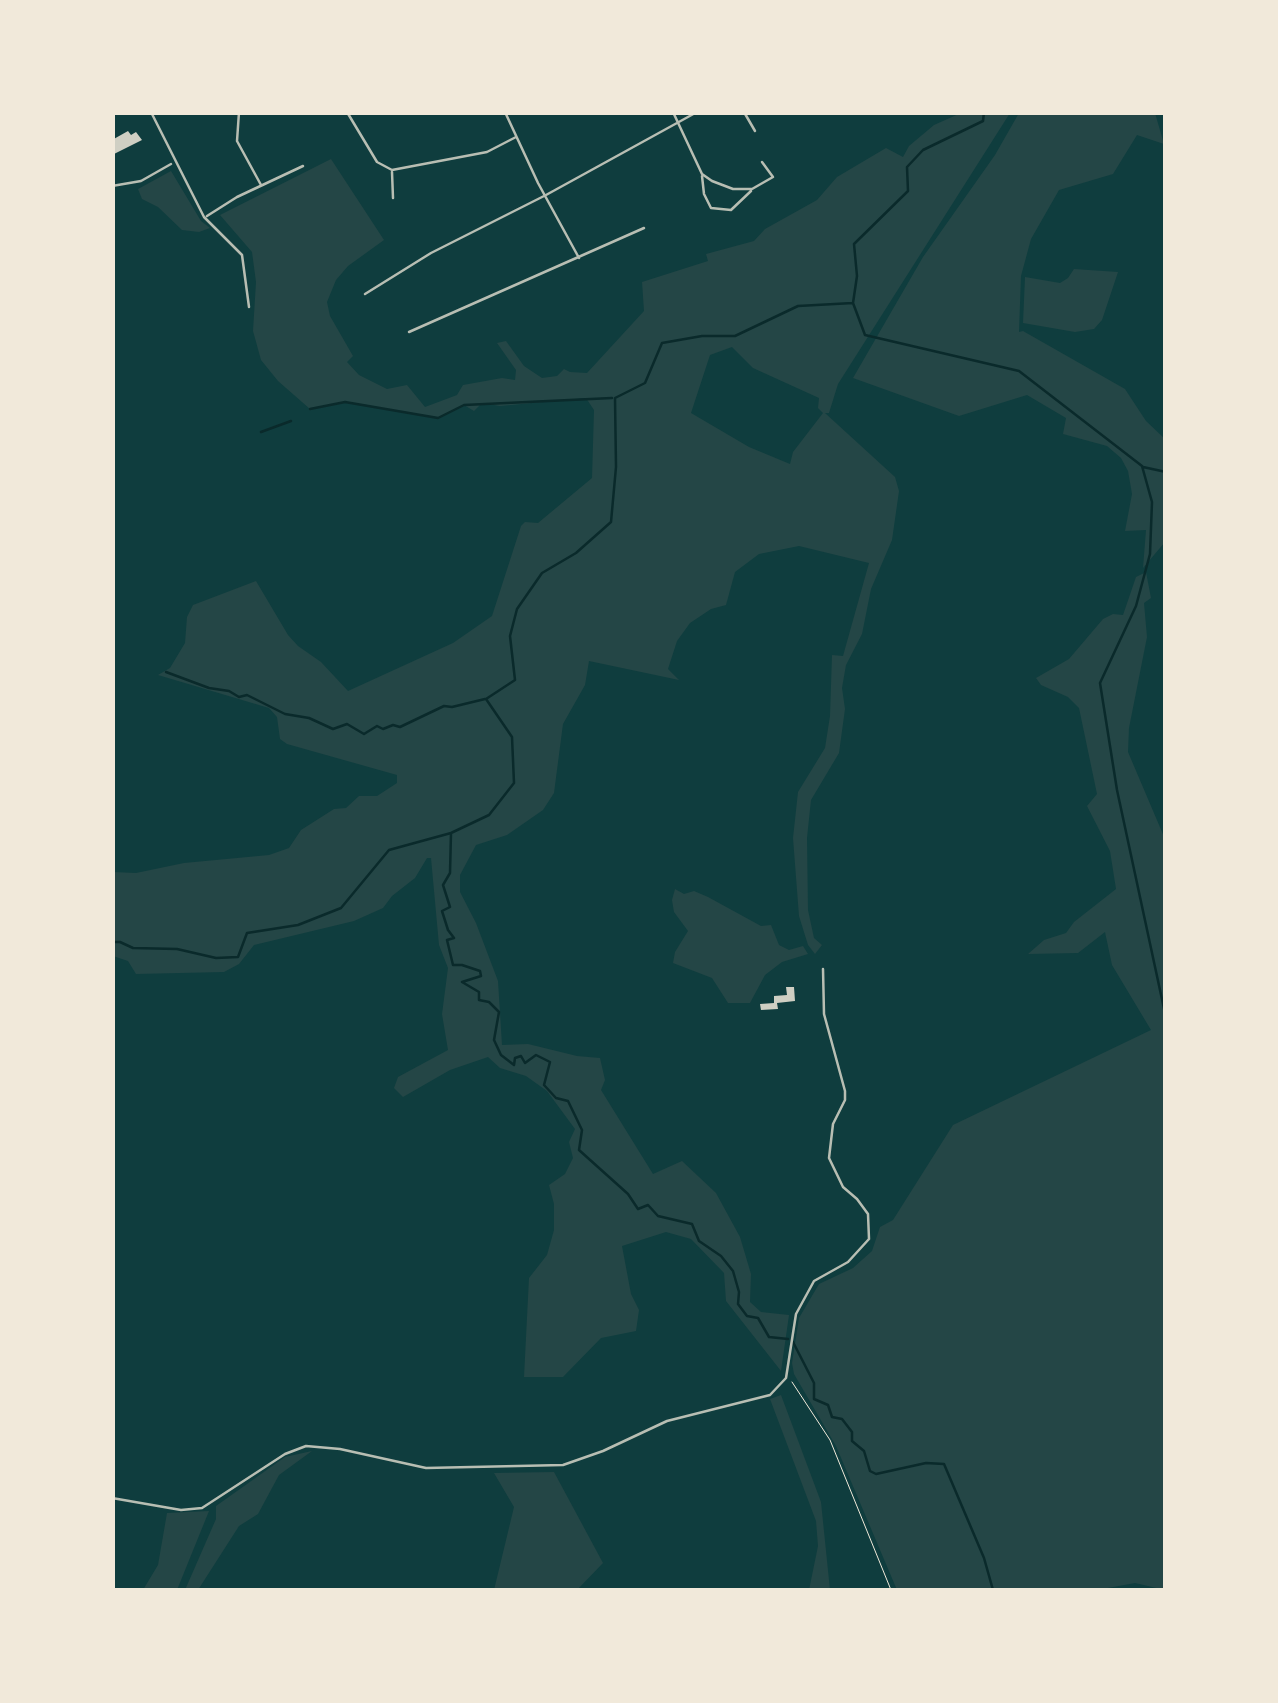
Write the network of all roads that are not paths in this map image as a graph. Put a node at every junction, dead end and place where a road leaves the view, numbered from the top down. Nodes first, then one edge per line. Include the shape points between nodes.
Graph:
1 (151, 112) edge
2 (239, 112) edge
3 (347, 112) edge
4 (505, 112) edge
5 (673, 112) edge
6 (697, 112) edge
7 (744, 112) edge
8 (679, 122) junction
9 (755, 132) dead end
10 (516, 137) junction
11 (174, 162) junction
12 (762, 162) dead end
13 (303, 166) dead end
14 (392, 170) junction
15 (702, 174) junction
16 (112, 186) edge
17 (261, 186) junction
18 (752, 189) junction
19 (546, 196) junction
20 (392, 198) dead end
21 (204, 217) junction
22 (644, 228) dead end
23 (579, 258) junction
24 (365, 294) dead end
25 (249, 308) dead end
26 (408, 332) dead end
27 (823, 969) dead end
28 (112, 1498) edge

1 - 11 street
2 - 17 street via 237,141
3 - 14 street via 378,162
4 - 10 street
5 - 8 street
6 - 8 street
7 - 9 street
8 - 15 street
8 - 19 street
10 - 14 street via 487,152
10 - 19 street
11 - 16 street via 142,180
11 - 21 street
12 - 18 street via 773,176
13 - 17 street
14 - 20 street
15 - 18 street via 728,188
15 - 18 street via 711,208 730,210
17 - 21 street
19 - 23 street
19 - 24 street
21 - 25 street via 242,255
22 - 23 street
23 - 26 street
27 - 28 street via 824,1014 845,1091 828,1158 871,1223 862,1248 814,1281 796,1314 786,1378 770,1395 667,1421 563,1465 426,1468 306,1446 202,1508

